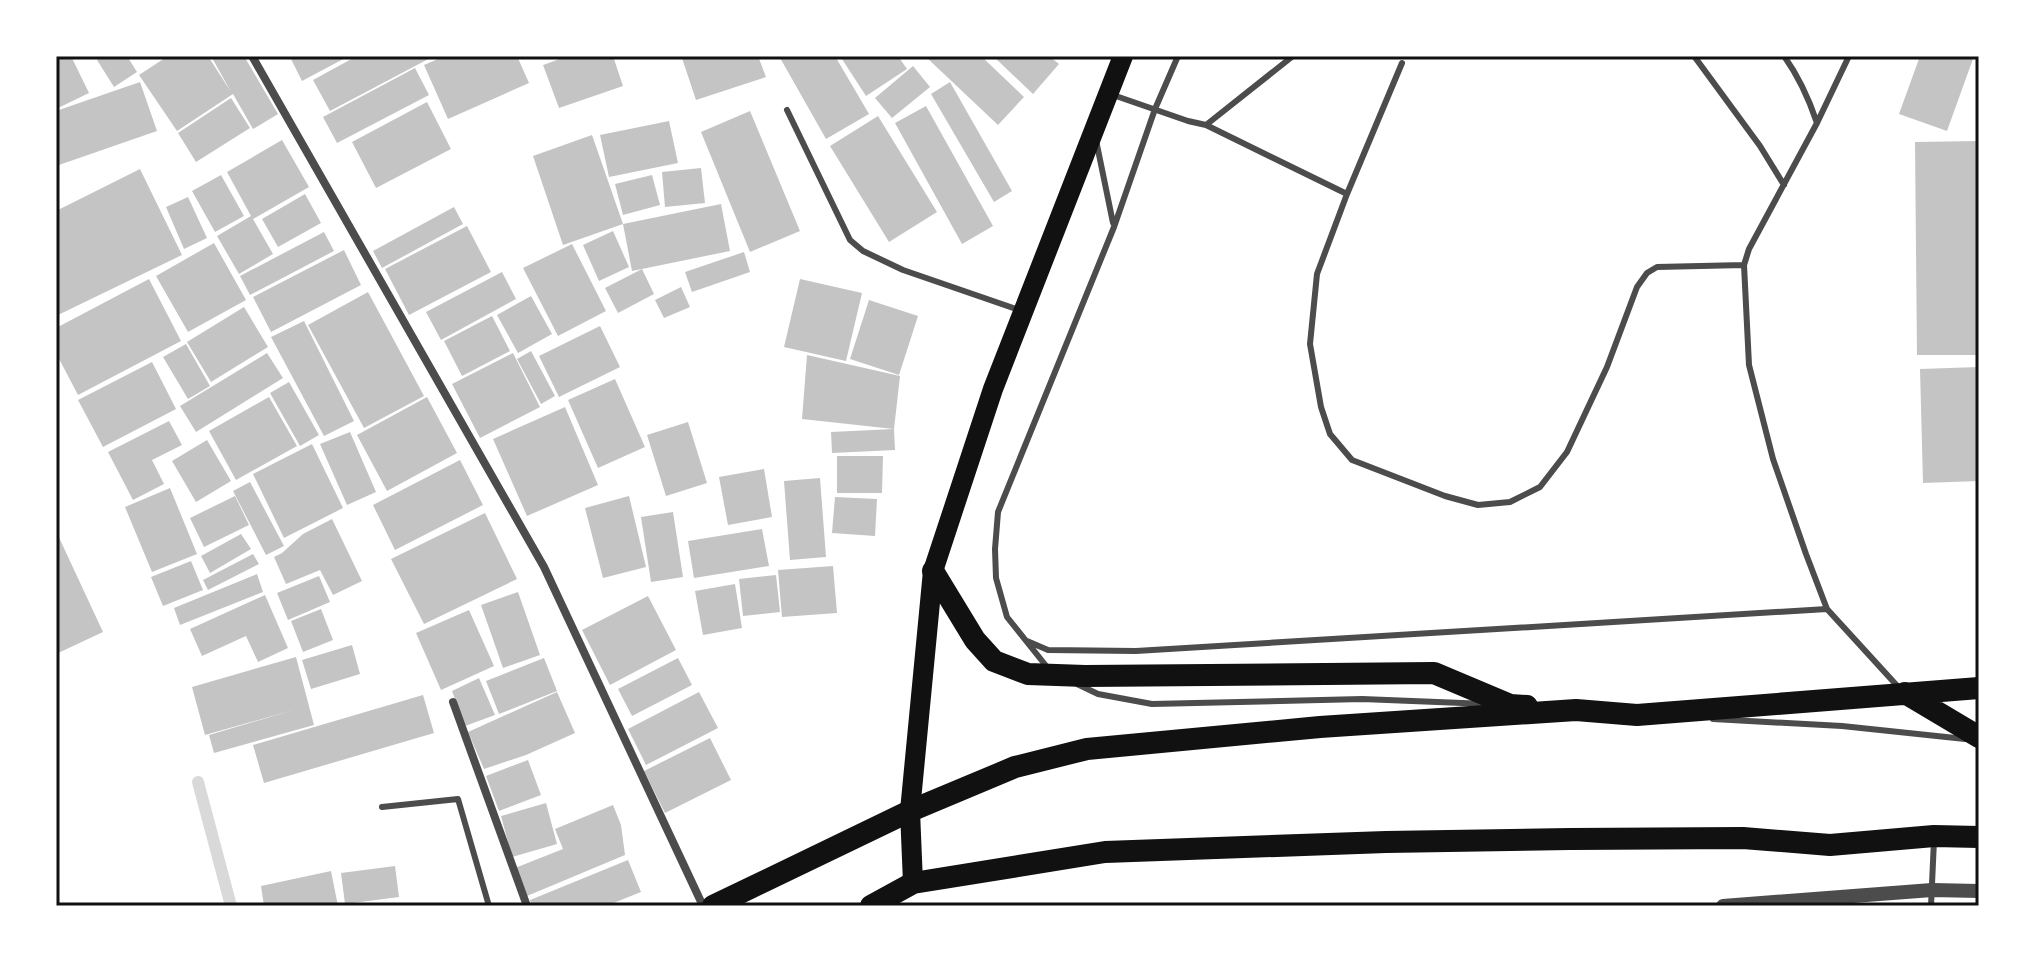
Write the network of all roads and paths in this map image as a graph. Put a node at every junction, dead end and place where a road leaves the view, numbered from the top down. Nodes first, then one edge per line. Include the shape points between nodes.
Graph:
1 (252, 56) edge
2 (1123, 56) edge
3 (1178, 56) edge
4 (1293, 56) edge
5 (1694, 56) edge
6 (1784, 56) edge
7 (1849, 56) edge
8 (1402, 63) dead end
9 (1109, 93) junction
10 (1155, 109) junction
11 (787, 110) dead end
12 (1817, 123) junction
13 (1206, 125) junction
14 (1094, 130) junction
15 (1784, 185) junction
16 (1347, 194) junction
17 (1114, 227) junction
18 (1744, 265) junction
19 (1023, 311) junction
20 (933, 571) junction
21 (1827, 609) junction
22 (1024, 640) junction
23 (1059, 675) junction
24 (1979, 688) edge
25 (1905, 693) junction
26 (453, 702) dead end
27 (1510, 705) joint
28 (1576, 710) junction
29 (1637, 715) junction
30 (1979, 739) edge
31 (382, 807) dead end
32 (910, 811) junction
33 (1934, 836) junction
34 (1979, 837) edge
35 (913, 883) junction
36 (1932, 890) junction
37 (1979, 891) edge
38 (489, 906) edge
39 (527, 906) edge
40 (703, 906) edge
41 (713, 906) edge
42 (871, 906) edge
43 (1723, 906) edge
44 (1931, 906) edge

1 - 40 street via 544,567
2 - 9 main road
3 - 10 lane
4 - 13 lane
5 - 15 lane
6 - 12 lane
7 - 12 lane
8 - 16 lane
9 - 10 lane
9 - 14 main road
10 - 13 lane
10 - 17 lane
11 - 19 lane via 850,240 903,270
12 - 15 lane
13 - 16 lane
14 - 17 lane
14 - 19 main road
15 - 18 lane
16 - 18 lane via 1317,274 1310,344 1330,434 1352,460 1478,505 1510,502 1540,487 1567,452 1647,273 1657,267
17 - 22 lane via 998,512 996,578 1007,617
18 - 21 lane via 1749,365 1773,459
19 - 20 main road
20 - 23 highway via 994,661 1028,674
20 - 32 main road
21 - 22 lane via 1136,651 1048,650
21 - 25 lane
22 - 23 lane
23 - 27 highway via 1434,673
24 - 25 highway
25 - 29 highway
25 - 30 highway
26 - 39 street
27 - 28 lane
28 - 29 lane
28 - 32 highway via 1087,749 1015,767
29 - 30 lane
31 - 38 lane via 458,799
32 - 35 main road
32 - 41 highway
33 - 34 highway
33 - 35 highway via 1830,845 1743,838 1570,839 1105,852
33 - 36 lane
35 - 42 highway
36 - 37 street
36 - 43 street
36 - 44 lane

